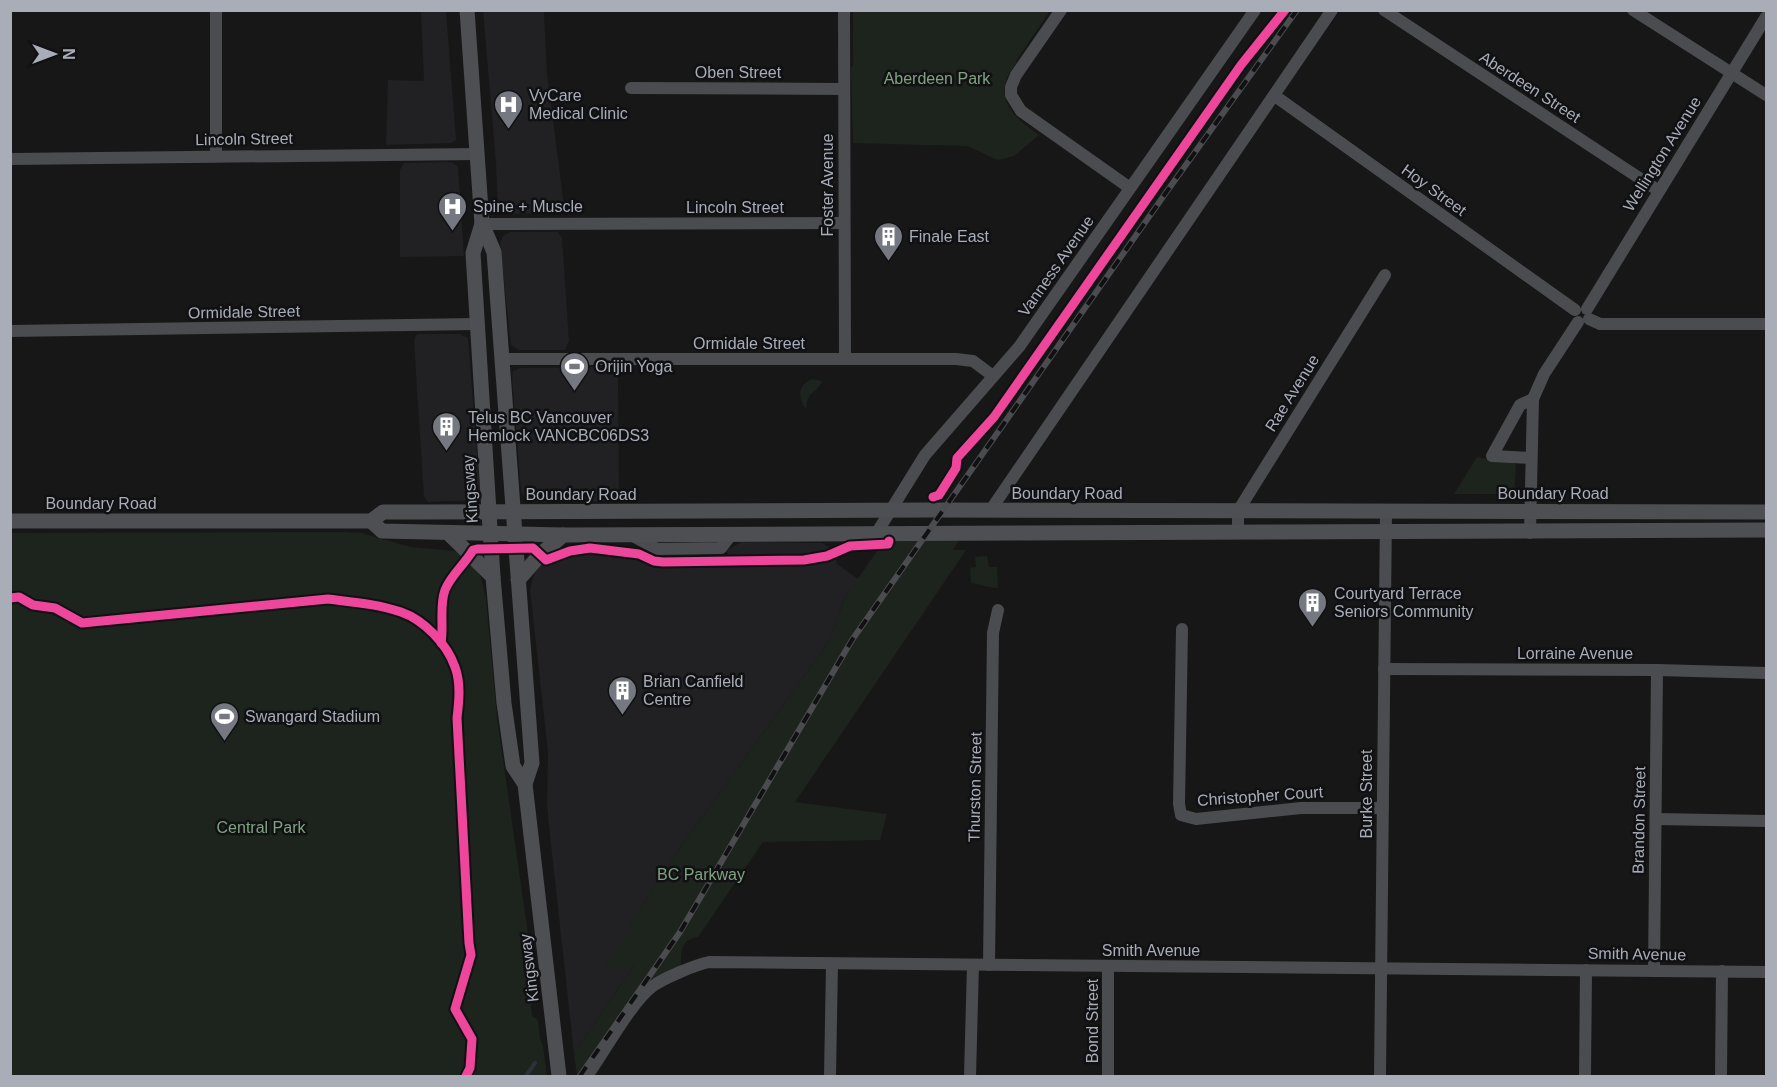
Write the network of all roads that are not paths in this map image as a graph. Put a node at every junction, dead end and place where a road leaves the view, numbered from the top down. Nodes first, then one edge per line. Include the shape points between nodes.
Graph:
1 (216, 10) edge
2 (467, 10) edge
3 (844, 10) edge
4 (1061, 10) edge
5 (1255, 10) edge
6 (1332, 10) edge
7 (1384, 10) edge
8 (1633, 10) edge
9 (1767, 17) edge
10 (1732, 72) junction
11 (631, 88) dead end
12 (844, 89) junction
13 (1767, 95) edge
14 (1275, 96) junction
15 (477, 154) junction
16 (216, 156) junction
17 (10, 159) edge
18 (1130, 188) junction
19 (1659, 191) junction
20 (844, 223) junction
21 (482, 224) junction
22 (1385, 275) dead end
23 (1582, 315) junction
24 (477, 324) junction
25 (1767, 324) edge
26 (10, 331) edge
27 (501, 359) junction
28 (845, 359) junction
29 (993, 376) junction
30 (1533, 399) junction
31 (1531, 458) junction
32 (891, 510) junction
33 (1530, 510) junction
34 (990, 511) junction
35 (1238, 511) junction
36 (1386, 511) junction
37 (490, 512) junction
38 (513, 512) junction
39 (1767, 512) edge
40 (10, 521) edge
41 (371, 521) junction
42 (1767, 530) edge
43 (1238, 532) junction
44 (1386, 532) junction
45 (1530, 533) junction
46 (449, 534) junction
47 (491, 534) junction
48 (515, 534) junction
49 (876, 534) junction
50 (563, 536) junction
51 (493, 578) junction
52 (518, 580) junction
53 (999, 610) dead end
54 (1182, 629) dead end
55 (1384, 669) junction
56 (1657, 670) junction
57 (1767, 673) edge
58 (525, 784) junction
59 (1383, 808) junction
60 (1656, 819) junction
61 (1767, 821) edge
62 (832, 963) junction
63 (973, 965) junction
64 (989, 965) junction
65 (1108, 966) junction
66 (1381, 968) junction
67 (1586, 970) junction
68 (1654, 971) junction
69 (1722, 971) junction
70 (1767, 972) edge
71 (559, 1077) edge
72 (586, 1077) edge
73 (830, 1077) edge
74 (970, 1077) edge
75 (1108, 1077) edge
76 (1380, 1077) edge
77 (1586, 1077) edge
78 (1721, 1077) edge

1 - 16 street
2 - 15 main road, Kingsway
3 - 12 street, Foster Avenue
4 - 18 street via 1016,75 1011,95 1031,119
5 - 18 street, Vanness Avenue
6 - 14 street
7 - 19 street, Aberdeen Street
8 - 10 street
9 - 10 street, Wellington Avenue
10 - 13 street
10 - 19 street, Wellington Avenue
11 - 12 street, Oben Street
12 - 20 street, Foster Avenue
14 - 23 street, Hoy Street
14 - 34 street
15 - 16 street, Lincoln Street
15 - 21 main road, Kingsway
16 - 17 street, Lincoln Street
18 - 29 street, Vanness Avenue via 1031,330
19 - 23 street, Wellington Avenue
20 - 21 street, Lincoln Street
20 - 28 street, Foster Avenue
21 - 24 main road, Kingsway via 473,253
21 - 27 main road, Kingsway via 494,252
22 - 35 street, Rae Avenue
23 - 25 street, Hoy Street via 1600,324
23 - 30 street, Wellington Avenue via 1544,374
24 - 26 street, Ormidale Street
24 - 37 main road, Kingsway
27 - 28 street, Ormidale Street
27 - 38 main road, Kingsway
28 - 29 street, Ormidale Street via 967,360
29 - 32 street, Vanness Avenue via 925,455
30 - 31 street, Wellington Avenue
30 - 31 street, Wellington Avenue via 1520,405 1492,456
31 - 33 street, Wellington Avenue
32 - 34 main road, Boundary Road
32 - 38 main road, Boundary Road
32 - 49 street, Vanness Avenue
33 - 36 main road, Boundary Road
33 - 39 main road, Boundary Road
33 - 45 street, Wellington Avenue
34 - 35 main road, Boundary Road
35 - 36 main road, Boundary Road
35 - 43 street
36 - 44 street, Burke Street
37 - 38 main road, Boundary Road
37 - 41 main road, Boundary Road via 383,512
37 - 47 main road, Kingsway
38 - 48 main road, Kingsway
40 - 41 main road, Boundary Road
41 - 46 main road, Boundary Road via 382,531
42 - 45 main road, Boundary Road
43 - 44 main road, Boundary Road
43 - 49 main road, Boundary Road
44 - 45 main road, Boundary Road
44 - 55 street, Burke Street
46 - 47 main road, Boundary Road
46 - 51 main road
47 - 48 main road, Boundary Road
47 - 51 main road, Kingsway
48 - 50 main road, Boundary Road
48 - 52 main road, Kingsway
49 - 50 main road, Boundary Road
50 - 52 main road
51 - 58 main road, Kingsway via 513,765
52 - 58 main road, Kingsway via 532,763
53 - 64 street, Thurston Street via 993,633
54 - 59 street, Christopher Court via 1181,815 1196,819 1301,808
55 - 56 street, Lorraine Avenue
55 - 59 street, Burke Street
56 - 57 street, Lorraine Avenue
56 - 60 street, Brandon Street
58 - 71 main road, Kingsway
59 - 66 street, Burke Street
60 - 61 street
60 - 68 street, Brandon Street
62 - 63 street, Smith Avenue
62 - 72 street, Smith Avenue via 709,962 660,982 646,993
62 - 73 street
63 - 64 street, Smith Avenue
63 - 74 street
64 - 65 street, Smith Avenue
65 - 66 street, Smith Avenue
65 - 75 street, Bond Street
66 - 67 street, Smith Avenue
66 - 76 street, Burke Street
67 - 68 street, Smith Avenue
67 - 77 street
68 - 69 street, Smith Avenue
69 - 70 street, Smith Avenue
69 - 78 street

